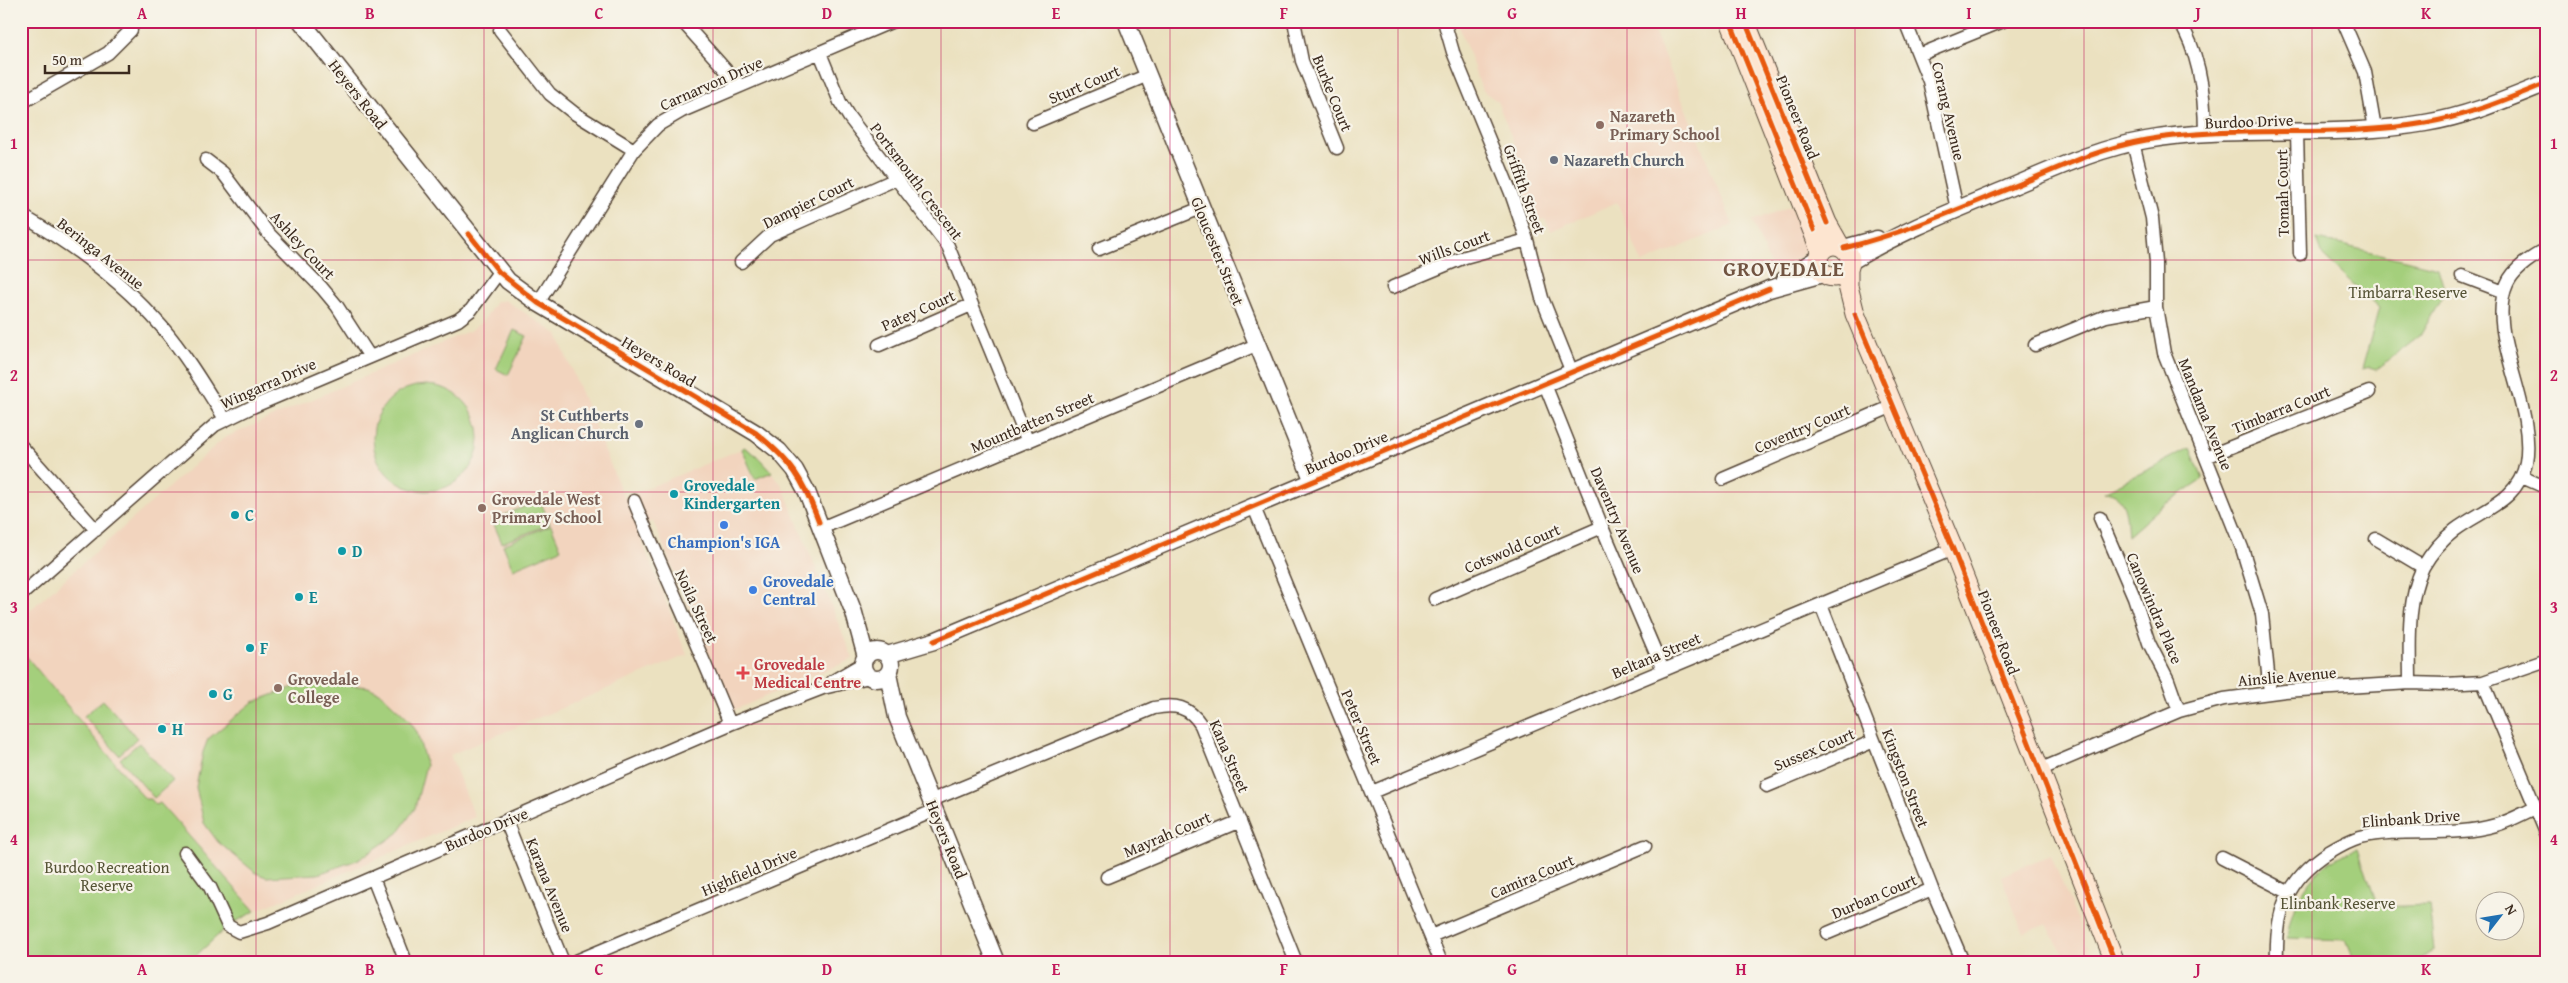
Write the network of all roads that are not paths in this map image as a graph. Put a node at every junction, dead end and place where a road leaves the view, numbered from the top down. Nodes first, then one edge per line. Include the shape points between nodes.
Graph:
1 (301, 21) edge
2 (682, 21) edge
3 (893, 21) edge
4 (1126, 21) edge
5 (1294, 21) edge
6 (1444, 21) edge
7 (1730, 21) edge
8 (1745, 21) edge
9 (1906, 21) edge
10 (2003, 21) edge
11 (2179, 21) edge
12 (2343, 21) edge
13 (870, 25) edge
14 (131, 30) dead end
15 (500, 30) dead end
16 (820, 53) junction
17 (1919, 55) junction
18 (1148, 75) junction
19 (2547, 83) edge
20 (740, 86) junction
21 (21, 103) edge
22 (1033, 123) dead end
23 (2374, 128) junction
24 (2297, 132) junction
25 (2205, 134) junction
26 (2133, 142) junction
27 (1337, 148) dead end
28 (634, 150) junction
29 (206, 160) dead end
30 (896, 179) junction
31 (1201, 208) junction
32 (1957, 209) junction
33 (21, 215) edge
34 (1527, 240) junction
35 (1099, 249) dead end
36 (2547, 249) edge
37 (2300, 254) dead end
38 (1846, 256) junction
39 (741, 262) dead end
40 (1823, 265) junction
41 (499, 272) junction
42 (2462, 276) dead end
43 (1393, 287) dead end
44 (2504, 292) junction
45 (538, 304) junction
46 (971, 304) junction
47 (2156, 307) junction
48 (1855, 314) junction
49 (879, 345) dead end
50 (1256, 345) junction
51 (2035, 345) dead end
52 (370, 357) junction
53 (1571, 370) junction
54 (1544, 382) junction
55 (2369, 392) dead end
56 (1894, 406) junction
57 (225, 419) junction
58 (1028, 442) junction
59 (21, 446) edge
60 (2206, 457) junction
61 (2522, 477) junction
62 (1312, 479) junction
63 (1723, 479) dead end
64 (2547, 488) edge
65 (634, 501) dead end
66 (1253, 505) junction
67 (2100, 518) dead end
68 (820, 525) junction
69 (1602, 527) junction
70 (96, 530) junction
71 (2376, 538) dead end
72 (1953, 549) junction
73 (2423, 567) junction
74 (21, 595) edge
75 (1435, 599) dead end
76 (1821, 605) junction
77 (2547, 660) edge
78 (878, 665) junction
79 (1663, 670) junction
80 (2483, 682) junction
81 (2410, 683) junction
82 (2270, 692) junction
83 (2179, 711) junction
84 (730, 724) junction
85 (1874, 741) junction
86 (2039, 770) junction
87 (1767, 786) dead end
88 (1372, 792) junction
89 (934, 805) junction
90 (2535, 808) junction
91 (506, 821) junction
92 (1240, 821) junction
93 (2547, 835) edge
94 (1646, 846) dead end
95 (185, 853) dead end
96 (2222, 858) dead end
97 (1108, 877) dead end
98 (373, 878) junction
99 (1932, 889) junction
100 (2288, 892) junction
101 (1828, 933) dead end
102 (1431, 936) junction
103 (406, 962) edge
104 (563, 962) edge
105 (574, 962) edge
106 (996, 962) edge
107 (1296, 962) edge
108 (1441, 962) edge
109 (1963, 962) edge
110 (2115, 962) edge
111 (2277, 962) edge

1 - 41 street, Heyers Road
2 - 20 street
3 - 13 street, Carnarvon Drive
4 - 18 street, Gloucester Street
5 - 27 street, Burke Court via 1300,54
6 - 34 street, Griffith Street via 1453,52
7 - 40 main road, Pioneer Road
8 - 38 main road, Pioneer Road via 1827,223
9 - 17 street, Corang Avenue
10 - 17 street
11 - 25 street via 2195,58 2202,87
12 - 23 street via 2365,72
13 - 16 street, Carnarvon Drive
14 - 21 street via 108,53
15 - 28 street via 550,94
16 - 20 street, Carnarvon Drive
16 - 30 street, Portsmouth Crescent via 849,117
17 - 32 street, Corang Avenue via 1929,81
18 - 22 street, Sturt Court
18 - 31 street, Gloucester Street
19 - 23 street, Burdoo Drive via 2491,106 2456,116
20 - 28 street, Carnarvon Drive via 669,118
23 - 24 street, Burdoo Drive
24 - 25 street, Burdoo Drive
24 - 37 street, Tomah Court
25 - 26 street, Burdoo Drive
26 - 32 street, Burdoo Drive via 2096,153
26 - 47 street, Mandama Avenue via 2152,218
28 - 45 street, Carnarvon Drive
29 - 52 street, Ashley Court via 223,173 272,237 332,300
30 - 39 street, Dampier Court via 770,235
30 - 46 street, Portsmouth Crescent via 944,240
31 - 35 street
31 - 50 street, Gloucester Street
32 - 38 street, Burdoo Drive
33 - 57 street, Beringa Avenue via 69,245 130,294 162,327
34 - 43 street, Wills Court via 1465,257
34 - 53 street, Griffith Street via 1542,298
36 - 44 street via 2530,258 2508,282
38 - 40 main road via 1833,244
38 - 40 main road via 1843,274 1837,276
38 - 48 main road, Pioneer Road via 1848,286
40 - 48 main road, Pioneer Road
40 - 53 street, Burdoo Drive
41 - 45 street, Heyers Road
41 - 52 street, Wingarra Drive via 467,314
42 - 44 street
44 - 61 street via 2502,327 2526,416 2528,450
45 - 68 street, Heyers Road via 687,394 774,456
46 - 49 street, Patey Court
46 - 58 street, Portsmouth Crescent
47 - 51 street via 2106,316
47 - 60 street, Mandama Avenue via 2164,353
48 - 56 main road, Pioneer Road
50 - 58 street, Mountbatten Street
50 - 62 street, Gloucester Street
52 - 57 street, Wingarra Drive
53 - 54 street, Burdoo Drive
54 - 62 street, Burdoo Drive
54 - 69 street, Daventry Avenue
55 - 60 street, Timbarra Court
56 - 63 street, Coventry Court
56 - 72 main road, Pioneer Road
57 - 70 street, Wingarra Drive via 198,438
58 - 68 street, Mountbatten Street
59 - 70 street
60 - 82 street, Mandama Avenue via 2242,548 2262,614
61 - 64 street
61 - 73 street via 2506,499 2455,530 2436,548
62 - 66 street, Burdoo Drive
65 - 84 street, Noila Street
66 - 78 street, Burdoo Drive
66 - 88 street, Peter Street
67 - 83 street, Canowindra Place
68 - 78 street, Heyers Road
69 - 75 street, Cotswold Court
69 - 79 street, Daventry Avenue
70 - 74 street, Wingarra Drive
71 - 73 street
72 - 76 street, Beltana Street
72 - 86 main road, Pioneer Road
73 - 81 street via 2410,616
76 - 79 street, Beltana Street
76 - 85 street, Kingston Street
77 - 80 street, Ainslie Avenue
78 - 84 street, Burdoo Drive
78 - 89 street, Heyers Road
79 - 88 street, Beltana Street
80 - 81 street, Ainslie Avenue
80 - 90 street
81 - 82 street, Ainslie Avenue
82 - 83 street, Ainslie Avenue via 2224,699
83 - 86 street, Ainslie Avenue
84 - 91 street, Burdoo Drive
85 - 87 street, Sussex Court
85 - 99 street, Kingston Street
86 - 110 main road, Pioneer Road
88 - 102 street, Peter Street
89 - 92 street, Kana Street via 1154,708 1169,705 1183,707 1201,725
89 - 105 street, Highfield Drive
89 - 106 street, Heyers Road
90 - 93 street
90 - 100 street, Elinbank Drive via 2496,825 2467,830 2359,838 2322,857 2299,876
91 - 98 street, Burdoo Drive
91 - 104 street, Karana Avenue
92 - 97 street, Mayrah Court
92 - 107 street, Kana Street
94 - 102 street, Camira Court
95 - 98 street, Burdoo Drive via 210,887 228,926 239,932
96 - 100 street
98 - 103 street
99 - 101 street, Durban Court
99 - 109 street, Kingston Street
100 - 111 street, Elinbank Drive via 2276,939
102 - 108 street, Peter Street

